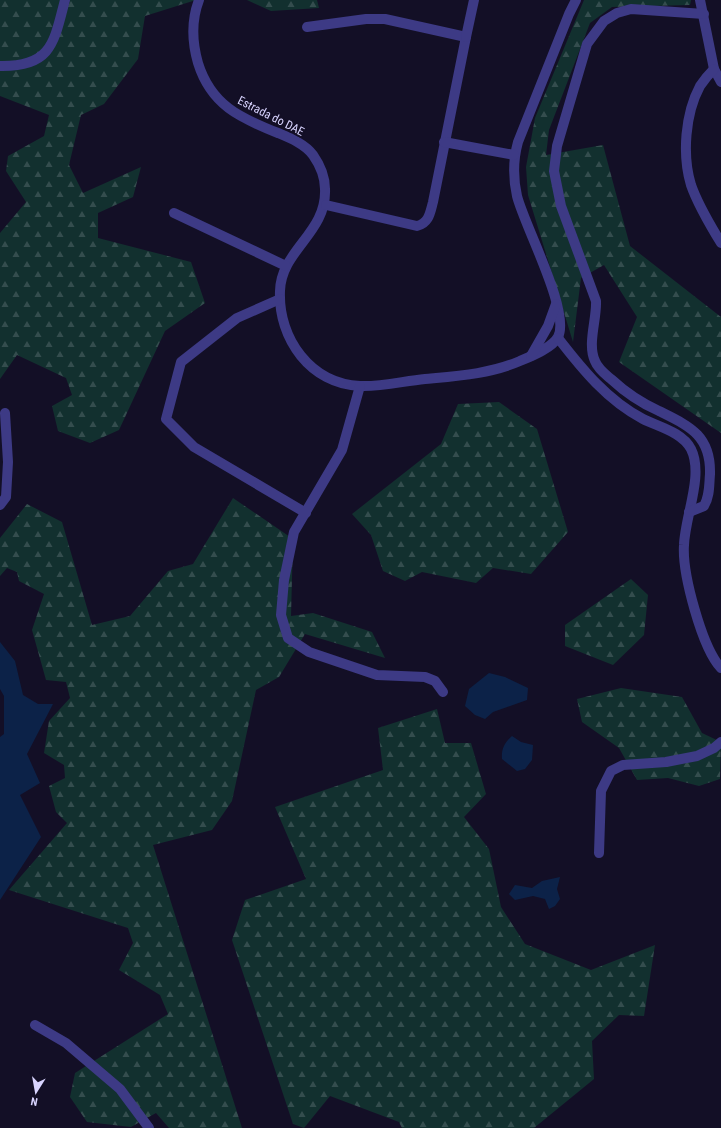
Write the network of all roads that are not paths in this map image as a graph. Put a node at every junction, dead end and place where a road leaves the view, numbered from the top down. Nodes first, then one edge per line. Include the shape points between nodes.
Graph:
1 (65, 0) edge
2 (199, 0) edge
3 (474, 0) edge
4 (576, 0) edge
5 (700, 0) edge
6 (704, 14) junction
7 (307, 27) dead end
8 (466, 37) junction
9 (0, 66) edge
10 (714, 69) junction
11 (721, 82) edge
12 (444, 142) junction
13 (514, 155) junction
14 (326, 205) junction
15 (174, 213) dead end
16 (721, 243) edge
17 (286, 266) junction
18 (280, 299) junction
19 (556, 304) junction
20 (558, 338) junction
21 (531, 356) junction
22 (360, 386) junction
23 (5, 413) dead end
24 (0, 505) edge
25 (690, 512) junction
26 (306, 513) junction
27 (721, 668) edge
28 (443, 692) dead end
29 (721, 742) edge
30 (599, 853) dead end
31 (35, 1025) dead end
32 (149, 1128) edge

1 - 9 street via 55,37 47,52 34,60 13,66
2 - 14 street, Estrada do DAE via 192,31 203,77 215,96 229,110 255,124 293,139 312,153 322,171
3 - 8 street
4 - 13 street
5 - 6 street
6 - 10 street
6 - 25 street via 631,9 617,13 604,21 588,44 557,146 554,171 561,206 596,301 592,341 595,361 600,370 640,401 688,426 700,436 706,447 710,460 707,500 704,506
7 - 8 street via 385,19
8 - 12 street
10 - 11 street
10 - 16 street via 701,84 693,100 686,152 691,185
12 - 13 street
12 - 14 street via 433,202 428,220 423,224 405,224
13 - 19 street via 514,181 518,199
14 - 17 street, Estrada do DAE via 318,223
15 - 17 street
17 - 18 street, Estrada do DAE via 281,277
18 - 22 street, Estrada do DAE via 287,334 299,356 315,372 332,380
18 - 26 street via 237,318 181,362 166,419 194,447
19 - 20 street via 560,322
19 - 21 street via 548,326
20 - 21 street, Estrada do DAE
20 - 25 street via 605,393 642,419 682,439 690,448 695,458 696,473
21 - 22 street, Estrada do DAE via 502,368 476,374
22 - 26 street via 342,450
23 - 24 street via 8,462 6,497
25 - 27 street via 684,545 686,573 706,643
26 - 28 street via 294,532 284,580 281,615 288,638 309,652 356,670 377,675 425,677 435,680
29 - 30 street via 697,756 666,762 623,765 611,771 600,791
31 - 32 street via 66,1043 120,1089

